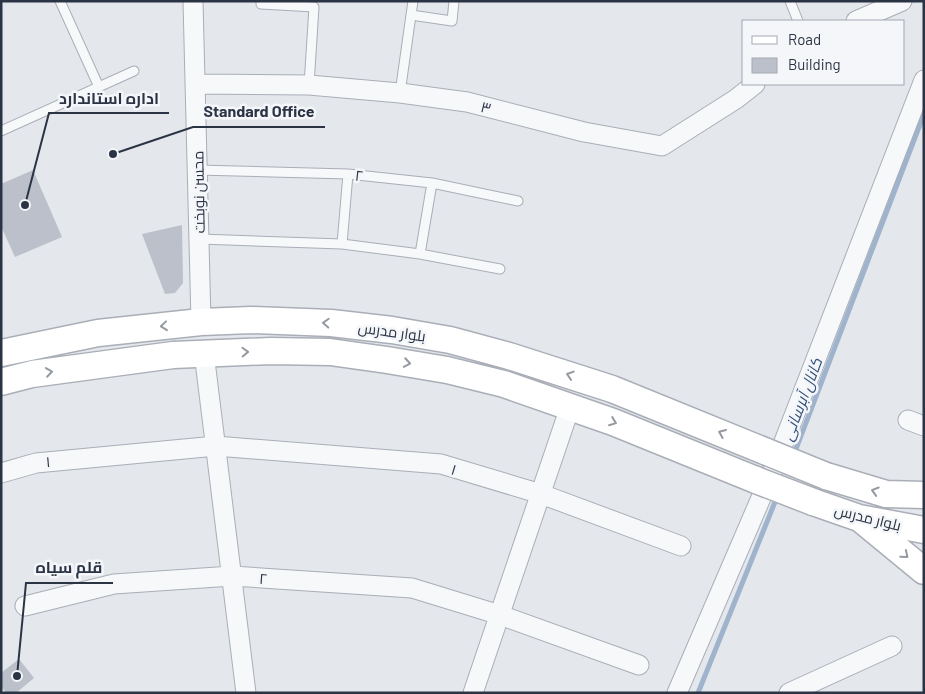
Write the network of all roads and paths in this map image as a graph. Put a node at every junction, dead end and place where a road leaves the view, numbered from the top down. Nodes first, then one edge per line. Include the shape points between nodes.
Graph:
1 (60, 1) edge
2 (193, 1) edge
3 (261, 1) edge
4 (413, 1) edge
5 (454, 1) edge
6 (790, 1) edge
7 (902, 1) edge
8 (314, 4) edge
9 (411, 15) junction
10 (798, 20) edge
11 (858, 20) edge
12 (134, 71) dead end
13 (924, 80) edge
14 (195, 84) junction
15 (309, 85) junction
16 (754, 85) edge
17 (99, 87) junction
18 (400, 93) junction
19 (1, 131) edge
20 (198, 170) junction
21 (348, 174) junction
22 (432, 183) junction
23 (518, 201) dead end
24 (199, 239) junction
25 (342, 244) junction
26 (420, 254) junction
27 (500, 269) dead end
28 (201, 322) junction
29 (1, 353) edge
30 (204, 354) junction
31 (1, 382) edge
32 (570, 407) junction
33 (216, 446) junction
34 (1, 473) edge
35 (541, 494) junction
36 (924, 495) edge
37 (859, 518) junction
38 (924, 530) edge
39 (681, 546) dead end
40 (924, 571) edge
41 (232, 576) junction
42 (25, 606) dead end
43 (500, 615) junction
44 (892, 646) dead end
45 (639, 666) dead end
46 (246, 693) edge
47 (473, 693) edge
48 (677, 693) edge
49 (789, 693) edge

1 - 17 lane
2 - 14 street, محسن نوبخت
3 - 8 lane via 261,4
4 - 9 lane
5 - 9 lane via 452,21
6 - 10 lane
7 - 11 street
8 - 15 lane
9 - 18 lane
12 - 17 lane
13 - 48 street via 774,470
14 - 15 street, ۳
14 - 20 street, محسن نوبخت
15 - 18 street, ۳
16 - 18 street, ۳ via 662,146 584,132 467,102
17 - 19 lane
20 - 21 lane, ۲
20 - 24 street, محسن نوبخت
21 - 22 lane, ۲
21 - 25 lane
22 - 23 lane, ۲
22 - 26 lane
24 - 25 lane
24 - 28 street, محسن نوبخت
25 - 26 lane
26 - 27 lane
28 -> 29 street, بلوار مدرس via 98,333
28 - 30 street
36 -> 28 street, بلوار مدرس, bridge via 886,494 826,476 612,388 450,340 332,323
31 -> 30 street, بلوار مدرس via 41,372
30 -> 32 street, بلوار مدرس via 330,352 387,360 504,384
30 - 33 street
32 - 35 street
32 -> 37 street, بلوار مدرس, bridge
33 - 34 street, ۱ via 36,462
33 - 35 street, ۱ via 441,464
33 - 41 street
35 - 39 street, ۱
35 - 43 street
37 - 38 street, بلوار مدرس
37 -> 40 street
41 - 42 street, ۲ via 114,584
41 - 43 street, ۲ via 412,588
41 - 46 street
43 - 45 street, ۲
43 - 47 street
44 - 49 street

